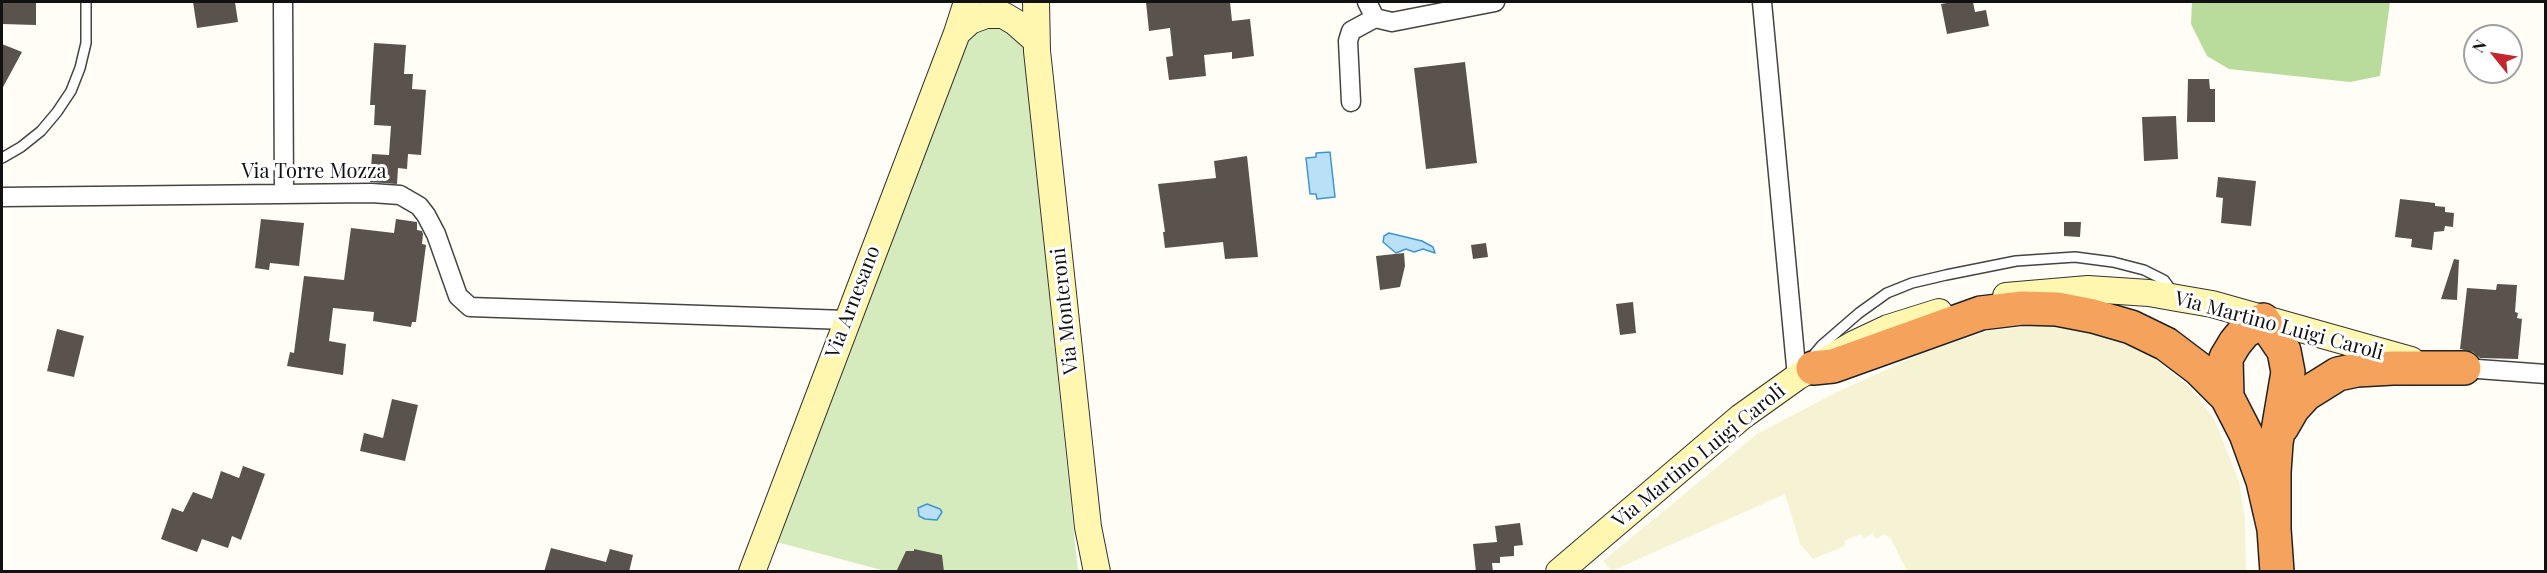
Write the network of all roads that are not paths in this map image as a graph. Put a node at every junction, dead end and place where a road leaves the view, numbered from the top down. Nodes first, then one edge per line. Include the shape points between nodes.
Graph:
1 (86, 2) edge
2 (283, 2) edge
3 (967, 2) edge
4 (1015, 2) edge
5 (1036, 2) edge
6 (1495, 2) edge
7 (1762, 2) edge
8 (1371, 10) edge
9 (957, 33) junction
10 (1034, 44) junction
11 (1351, 102) dead end
12 (2, 158) edge
13 (284, 195) junction
14 (2, 197) edge
15 (2177, 298) junction
16 (846, 320) junction
17 (2263, 320) junction
18 (2464, 368) junction
19 (1805, 372) junction
20 (2546, 374) edge
21 (2227, 397) junction
22 (2276, 442) junction
23 (2274, 529) junction
24 (752, 572) edge
25 (1097, 572) edge
26 (1558, 572) edge
27 (2277, 572) edge

1 - 12 lane via 86,43 70,91 40,131
2 - 13 street
3 - 9 main road
4 - 10 main road, Via Monteroni
5 - 10 main road, Via Monteroni
6 - 8 street via 1392,22
7 - 19 street
8 - 11 street via 1351,31 1348,40
9 - 10 main road via 970,21 986,15 1003,15 1015,22
9 - 16 main road, Via Arnesano
10 - 25 main road, Via Monteroni via 1088,527
13 - 14 street, Via Torre Mozza
13 - 16 street, Via Torre Mozza via 371,193 400,195 411,200 431,224 458,296 470,307
15 - 17 main road, Via Martino Luigi Caroli
15 - 19 main road, Via Martino Luigi Caroli via 2088,289 1982,300 1888,328
15 - 19 lane via 2164,280 2144,270 2075,257 2016,261 1946,274 1912,283 1878,300 1822,345
16 - 24 main road, Via Arnesano
17 - 18 main road, Via Martino Luigi Caroli via 2396,358
17 - 21 highway via 2244,332 2226,358
17 - 22 highway via 2284,351 2288,372
18 - 20 street, Via Martino Luigi Caroli
18 - 22 highway via 2393,368 2338,374 2319,384 2293,408
19 - 21 highway via 1833,366 1981,313 2057,309 2131,327 2166,344
19 - 26 main road, Via Martino Luigi Caroli via 1741,417
21 - 23 highway via 2246,434
22 - 23 highway
23 - 27 highway

